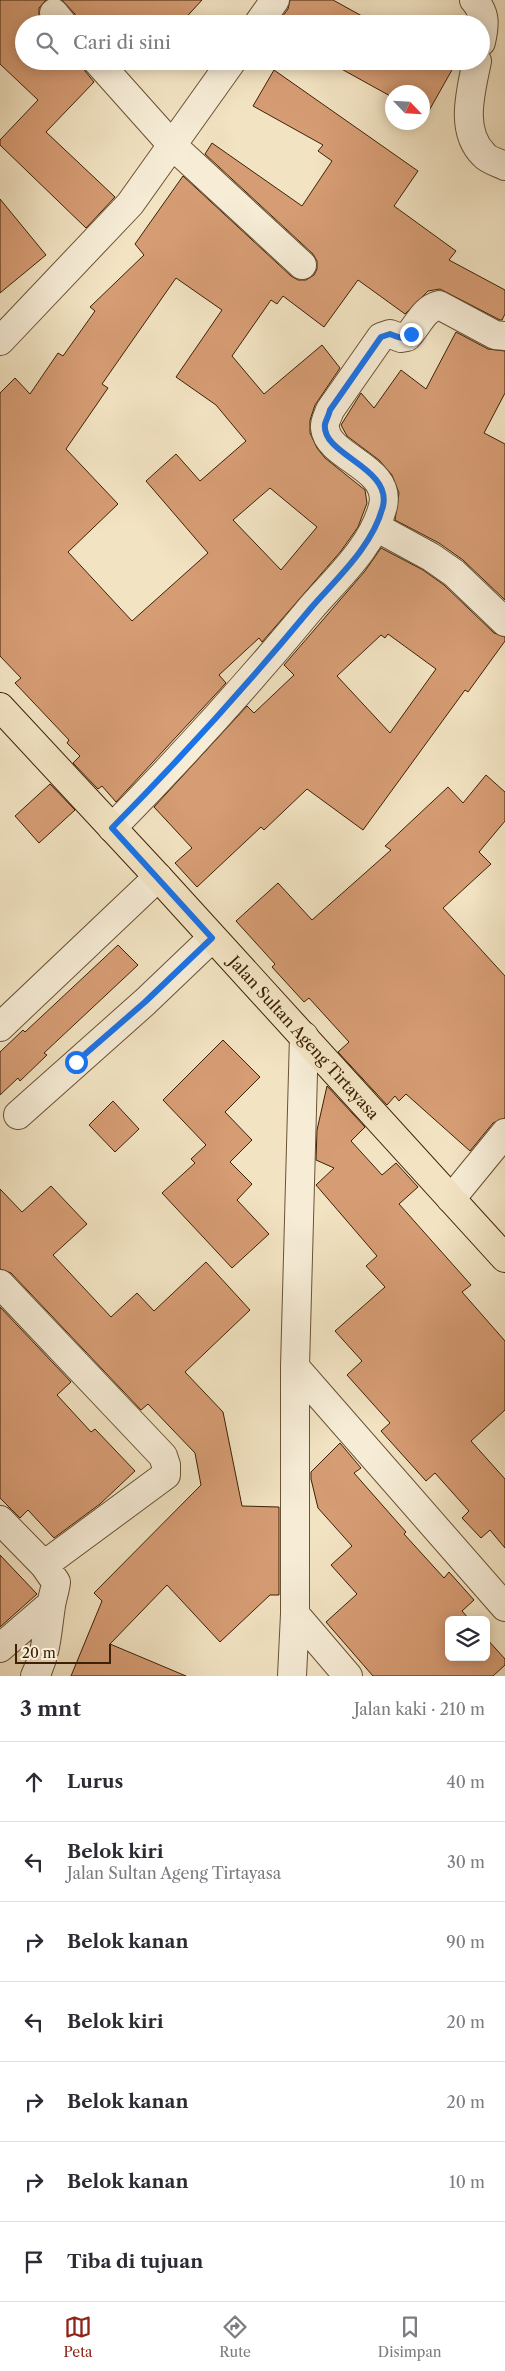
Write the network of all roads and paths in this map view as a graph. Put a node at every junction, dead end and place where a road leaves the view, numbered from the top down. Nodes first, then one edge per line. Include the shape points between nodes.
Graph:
1 (275, 0) edge
2 (474, 0) edge
3 (264, 15) edge
4 (483, 15) edge
5 (105, 70) edge
6 (226, 70) edge
7 (475, 70) edge
8 (172, 145) junction
9 (505, 166) edge
10 (302, 265) dead end
11 (505, 336) edge
12 (0, 341) edge
13 (376, 527) junction
14 (505, 622) edge
15 (0, 707) edge
16 (112, 828) junction
17 (158, 877) junction
18 (212, 938) junction
19 (0, 1027) edge
20 (304, 1036) junction
21 (18, 1115) dead end
22 (505, 1133) edge
23 (451, 1199) junction
24 (505, 1258) edge
25 (0, 1284) edge
26 (296, 1367) junction
27 (0, 1520) edge
28 (44, 1565) junction
29 (51, 1604) junction
30 (505, 1607) edge
31 (295, 1614) junction
32 (0, 1648) edge
33 (35, 1676) edge
34 (292, 1676) edge
35 (348, 1676) edge

1 - 3 street
2 - 4 street
5 - 8 street
6 - 8 street
7 - 9 street via 469,130 484,156
8 - 10 street
8 - 12 street via 130,204
11 - 13 street via 494,335 446,307 432,307 407,337 390,334 381,337 330,410 325,424 329,440 371,474 382,488 383,504
13 - 14 street via 454,573
13 - 16 street via 256,674
15 - 16 main road, Jalan Sultan Ageng Tirtayasa
16 - 17 main road, Jalan Sultan Ageng Tirtayasa
17 - 18 main road, Jalan Sultan Ageng Tirtayasa
17 - 19 street
18 - 20 main road, Jalan Sultan Ageng Tirtayasa
18 - 21 street
20 - 23 main road, Jalan Sultan Ageng Tirtayasa
20 - 26 street
22 - 23 street
23 - 24 main road, Jalan Sultan Ageng Tirtayasa
25 - 28 street via 163,1456 166,1465 166,1475
26 - 30 street
26 - 31 street
27 - 28 street
28 - 29 street via 56,1582
29 - 32 street
29 - 33 street via 48,1637
31 - 34 street
31 - 35 street

